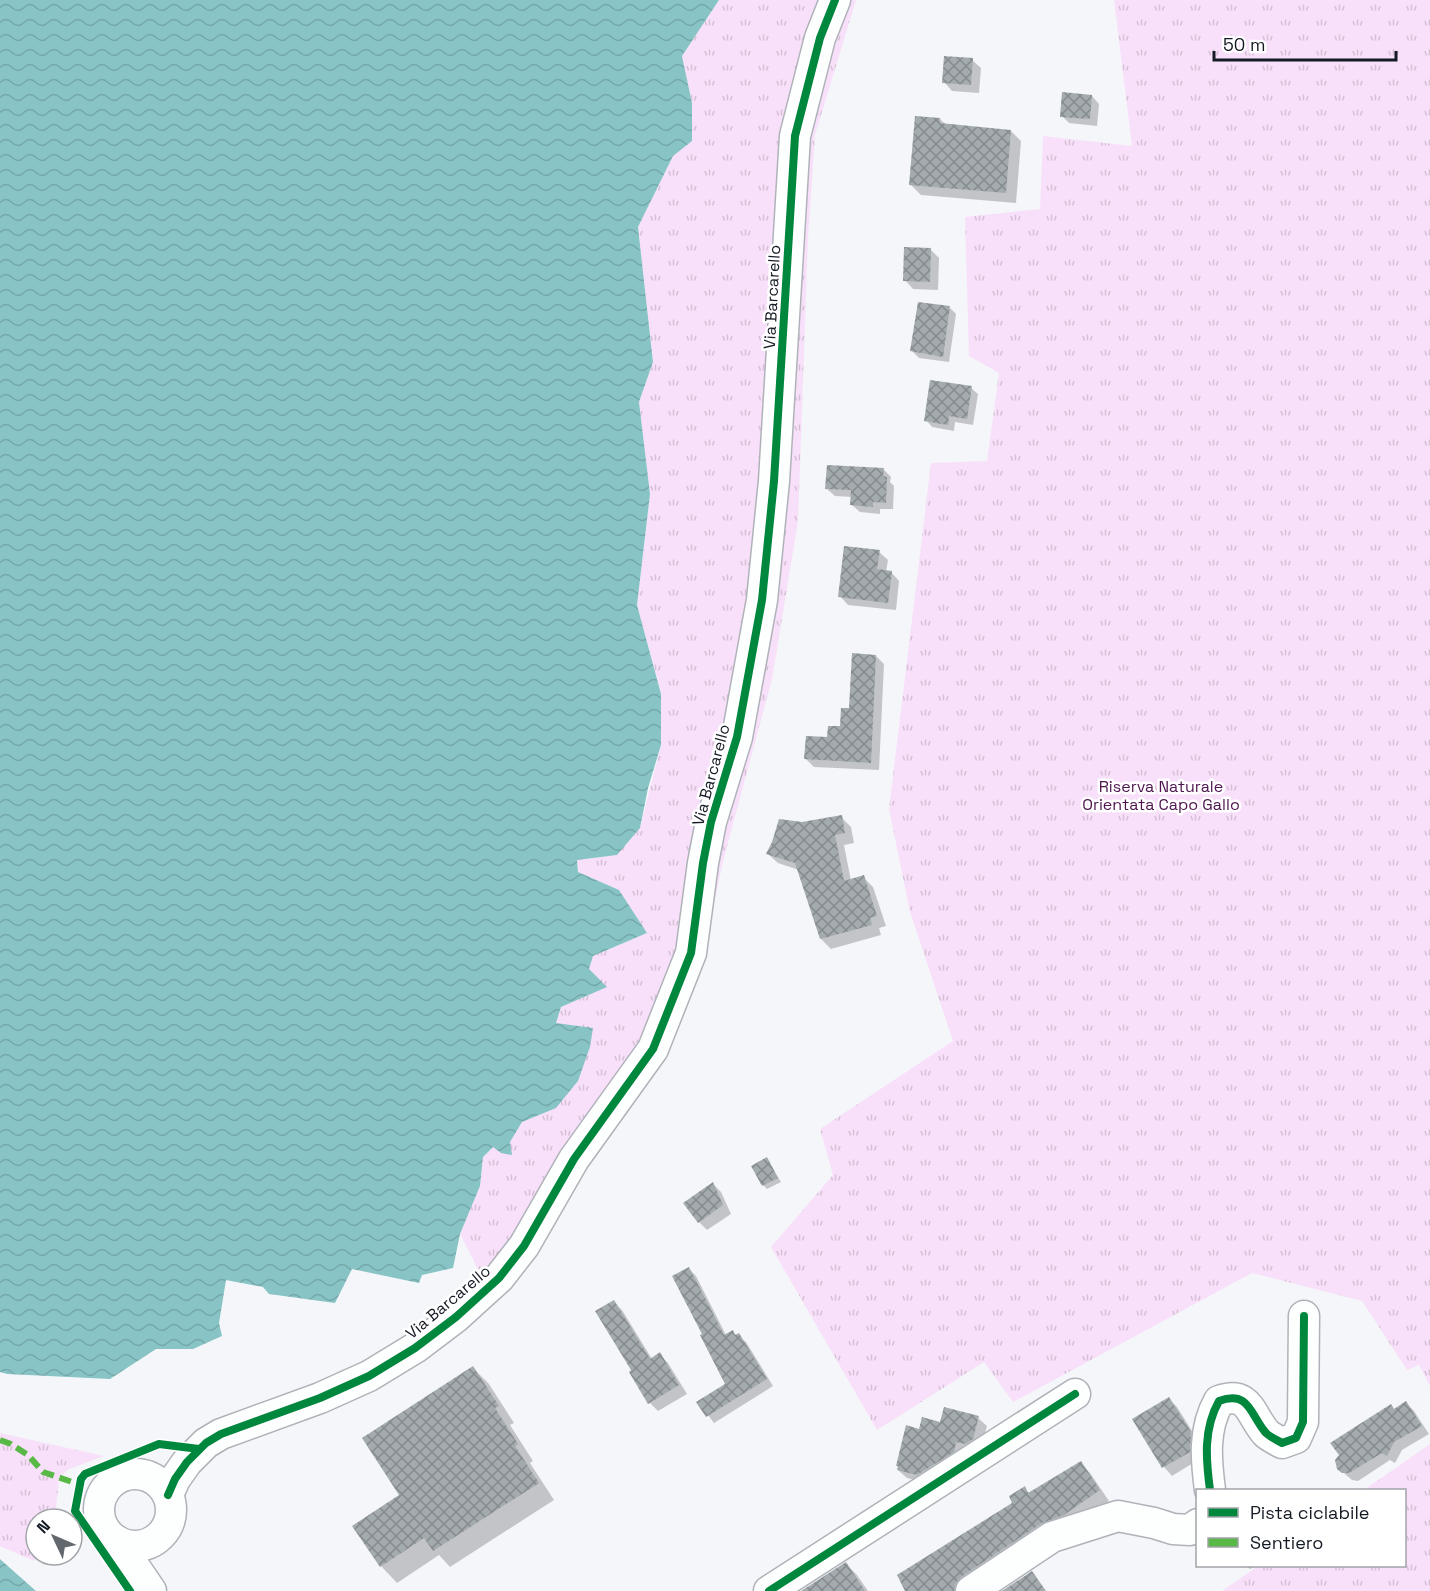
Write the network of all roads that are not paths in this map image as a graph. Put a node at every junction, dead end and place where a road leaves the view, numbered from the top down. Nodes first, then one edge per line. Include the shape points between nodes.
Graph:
1 (835, 0) edge
2 (1304, 1316) dead end
3 (1076, 1394) dead end
4 (202, 1446) junction
5 (141, 1474) junction
6 (1210, 1489) edge
7 (168, 1495) junction
8 (1196, 1525) edge
9 (117, 1541) junction
10 (153, 1541) junction
11 (152, 1591) edge
12 (769, 1591) edge
13 (971, 1591) edge

1 - 4 street, Via Barcarello via 820,39 795,136 775,470 762,600 737,737 711,822 691,953 656,1040 574,1159 524,1246 491,1286 416,1348 369,1376 221,1434
2 - 6 street via 1303,1422 1296,1438 1282,1443 1266,1434 1249,1405 1238,1398 1218,1401 1206,1438
3 - 12 street
4 - 5 street, Via Barcarello
4 - 7 street via 175,1479
5 - 7 street via 161,1485
5 - 9 street via 118,1478 102,1496 100,1519
7 - 10 street via 170,1518
8 - 13 street via 1190,1530 1173,1529 1118,1516 1052,1537
9 - 10 street via 135,1546
9 - 11 street
10 - 11 street via 145,1562

